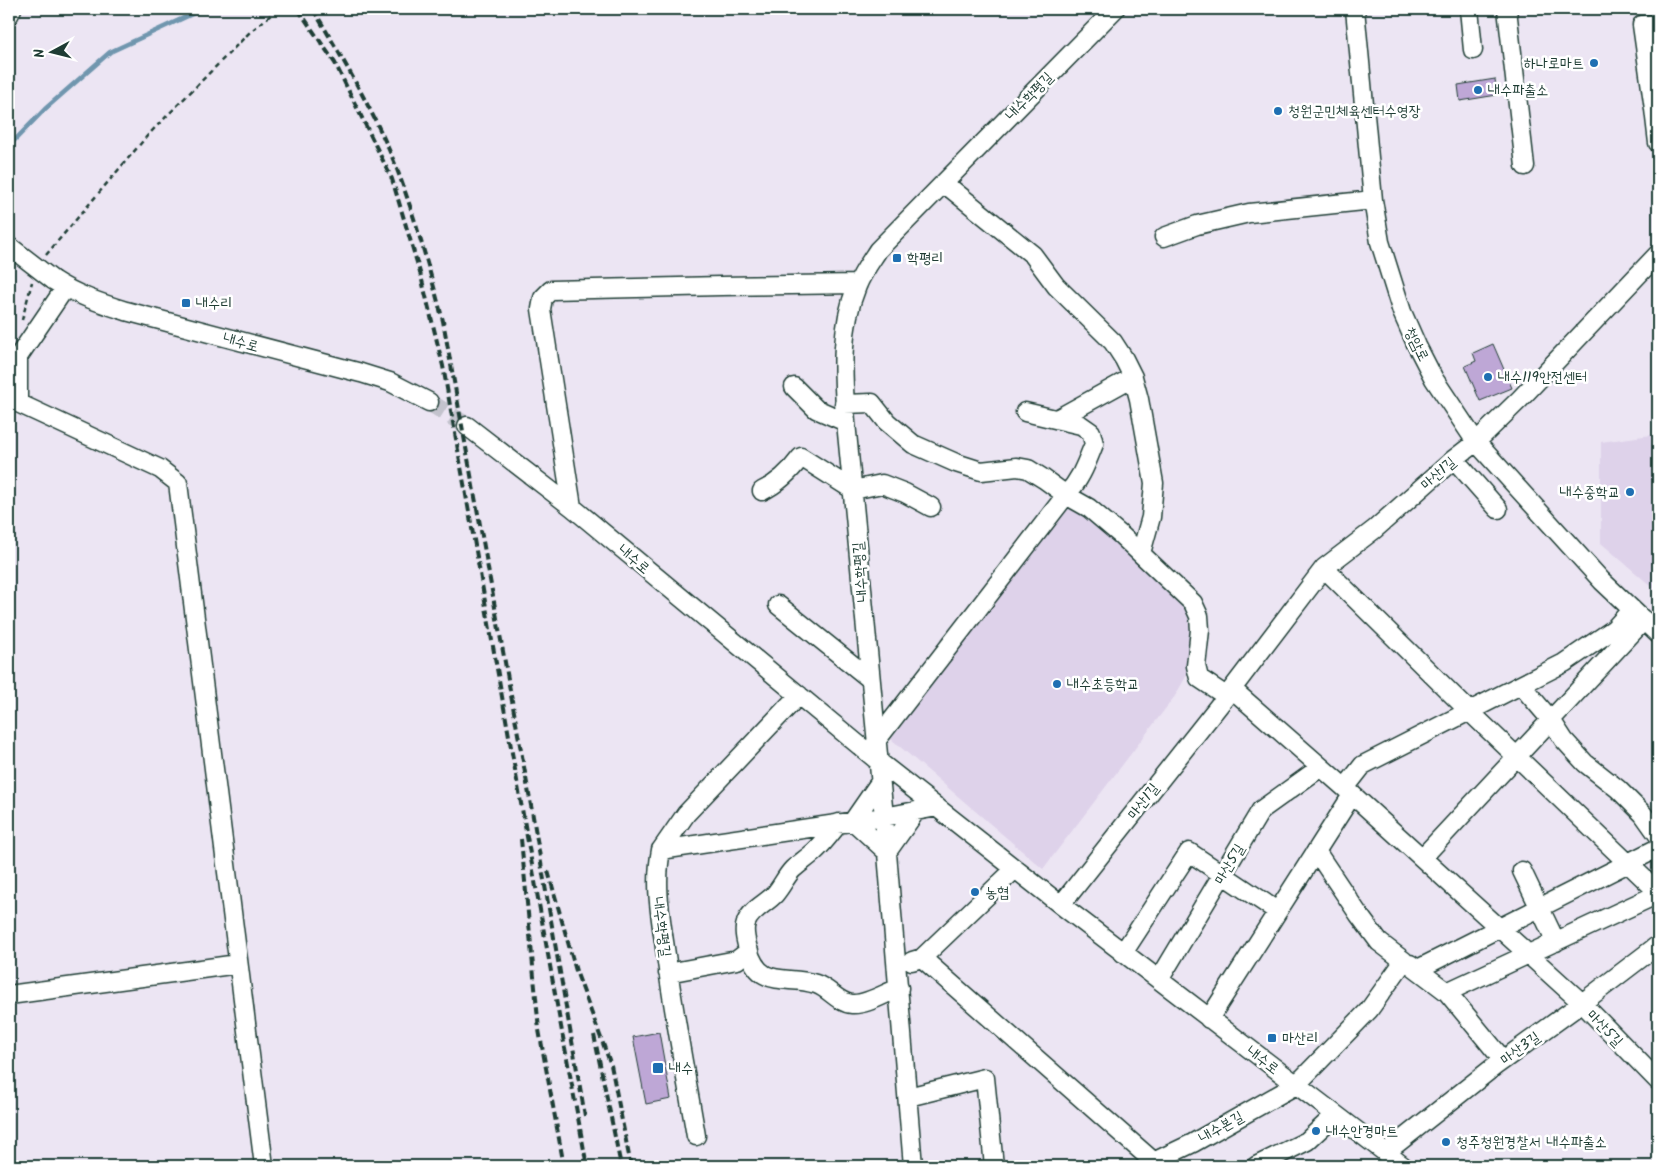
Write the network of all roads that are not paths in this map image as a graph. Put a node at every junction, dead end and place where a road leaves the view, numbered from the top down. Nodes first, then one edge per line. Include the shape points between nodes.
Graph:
1 (12, 9) edge
2 (1116, 9) edge
3 (1355, 9) edge
4 (1469, 9) edge
5 (1506, 9) edge
6 (9, 15) edge
7 (1658, 23) edge
8 (1473, 50) dead end
9 (1656, 108) edge
10 (1658, 142) edge
11 (1525, 166) dead end
12 (944, 183) junction
13 (1373, 200) junction
14 (1164, 237) dead end
15 (9, 246) edge
16 (1658, 254) edge
17 (59, 284) junction
18 (858, 284) junction
19 (18, 356) junction
20 (9, 375) edge
21 (1133, 377) junction
22 (794, 387) dead end
23 (429, 402) tunnel mouth
24 (844, 404) junction
25 (1025, 412) dead end
26 (1057, 419) junction
27 (846, 422) junction
28 (467, 426) tunnel mouth
29 (1476, 442) junction
30 (1454, 459) junction
31 (853, 490) junction
32 (762, 491) dead end
33 (1066, 495) junction
34 (572, 507) junction
35 (931, 508) dead end
36 (1498, 509) dead end
37 (1141, 553) junction
38 (1324, 568) junction
39 (778, 605) dead end
40 (1649, 623) edge
41 (870, 679) junction
42 (1521, 685) junction
43 (1229, 693) junction
44 (798, 695) junction
45 (1469, 711) junction
46 (1551, 720) junction
47 (876, 741) junction
48 (1517, 756) junction
49 (878, 761) junction
50 (1321, 768) junction
51 (880, 782) junction
52 (1349, 791) junction
53 (937, 807) junction
54 (916, 811) junction
55 (884, 817) junction
56 (846, 822) junction
57 (1658, 835) edge
58 (1658, 848) edge
59 (661, 850) junction
60 (1316, 850) junction
61 (887, 852) junction
62 (1422, 858) junction
63 (1628, 862) junction
64 (1016, 869) junction
65 (1522, 870) dead end
66 (1223, 874) junction
67 (1658, 893) edge
68 (1061, 906) junction
69 (1538, 907) junction
70 (1278, 911) junction
71 (1498, 927) junction
72 (1556, 942) junction
73 (1658, 945) edge
74 (749, 951) junction
75 (1123, 953) junction
76 (1528, 955) junction
77 (922, 958) junction
78 (238, 964) junction
79 (1411, 965) junction
80 (898, 966) junction
81 (668, 973) junction
82 (1159, 980) junction
83 (899, 988) junction
84 (1447, 992) junction
85 (9, 995) edge
86 (1582, 1004) junction
87 (1209, 1018) junction
88 (1503, 1060) junction
89 (1658, 1081) edge
90 (1296, 1085) junction
91 (908, 1097) junction
92 (1335, 1115) junction
93 (696, 1136) dead end
94 (1385, 1154) junction
95 (1150, 1164) edge
96 (264, 1166) edge
97 (913, 1166) edge
98 (994, 1166) edge
99 (1256, 1166) edge
100 (1403, 1166) edge

1 - 6 street
2 - 12 street, 내수학평길
3 - 13 street, 청암로
4 - 8 street
5 - 11 street
7 - 9 street via 1642,26
9 - 10 street
12 - 18 street, 내수학평길 via 878,250
12 - 21 street via 1033,255 1056,286 1113,342
13 - 14 street via 1249,213
13 - 29 street, 청암로 via 1380,242 1402,312 1434,379
15 - 17 street, 내수로, bridge
16 - 29 street, 마산1길
17 - 19 street
17 - 23 street, 내수로 via 91,300 126,311 390,382
18 - 24 street, 내수학평길 via 846,321
18 - 34 street via 551,290 543,298 541,309
19 - 20 street
19 - 78 street via 18,403 160,469 178,483
21 - 26 street
21 - 37 street via 1154,483 1151,517
22 - 27 street via 816,409
24 - 27 street, 내수학평길
24 - 33 street via 872,403 913,444 956,463 981,471 1028,469
25 - 26 street
26 - 33 street via 1082,425 1091,432 1094,444 1077,484
27 - 31 street, 내수학평길
28 - 34 street, 내수로
29 - 30 street, 마산1길
29 - 40 street, 청암로 via 1602,580
30 - 36 street
30 - 38 street, 마산1길 via 1375,529
31 - 32 street via 801,457 775,485
31 - 35 street via 882,484
31 - 41 street, 내수학평길
33 - 37 street via 1089,508
33 - 47 street
34 - 44 street, 내수로
37 - 43 street via 1193,603 1199,616 1198,678
38 - 43 street, 마산1길
38 - 45 street
39 - 41 street
40 - 42 street via 1614,629 1564,663
40 - 46 street
41 - 47 street, 내수학평길
42 - 45 street
42 - 46 street
43 - 50 street, 마산5길
43 - 68 street, 마산1길
44 - 49 street, 내수로
44 - 59 street via 686,814
45 - 48 street
45 - 52 street via 1363,765
46 - 48 street
46 - 57 street via 1585,763 1618,789
47 - 49 street, 내수학평길
48 - 62 street
48 - 63 street
49 - 51 street, 내수학평길
49 - 53 street, 내수로
50 - 52 street, 마산5길
50 - 66 street, 마산5길 via 1261,810
51 - 55 street, 내수학평길
51 - 56 street
52 - 60 street
52 - 62 street, 마산5길
53 - 54 street
53 - 64 street, 내수로
54 - 55 street
54 - 61 street
55 - 56 street
55 - 61 street, 내수학평길
56 - 59 street
56 - 61 street
56 - 74 street via 792,870 775,894 746,922
58 - 63 street
59 - 81 street, 내수학평길 via 657,890
60 - 70 street
60 - 79 street via 1379,942
61 - 80 street, 내수학평길
62 - 71 street, 마산5길
63 - 67 street
63 - 69 street
64 - 68 street, 내수로
64 - 77 street
65 - 69 street
66 - 70 street
66 - 75 street via 1189,852
66 - 82 street, 마산5길
67 - 72 street
68 - 75 street, 내수로
69 - 71 street
69 - 72 street
70 - 87 street
71 - 76 street, 마산5길
71 - 79 street
72 - 76 street
73 - 86 street, 마산3길
74 - 81 street, 내수학평길 via 736,960
74 - 83 street via 763,974 772,979 815,984 853,1004
75 - 82 street, 내수로
76 - 84 street
76 - 86 street, 마산5길
77 - 80 street
77 - 95 street
78 - 85 street
78 - 96 street
79 - 84 street
79 - 90 street
80 - 83 street, 내수학평길
81 - 93 street, 내수학평길
82 - 87 street, 내수로
83 - 91 street, 내수학평길
84 - 88 street
86 - 88 street, 마산3길
86 - 89 street, 마산5길
87 - 90 street, 내수로
88 - 94 street, 마산3길
90 - 92 street, 내수로
90 - 95 street, 내수본길
91 - 97 street, 내수학평길
91 - 98 street via 985,1078
92 - 94 street, 내수로
92 - 99 street via 1308,1141
94 - 100 street, 내수로

